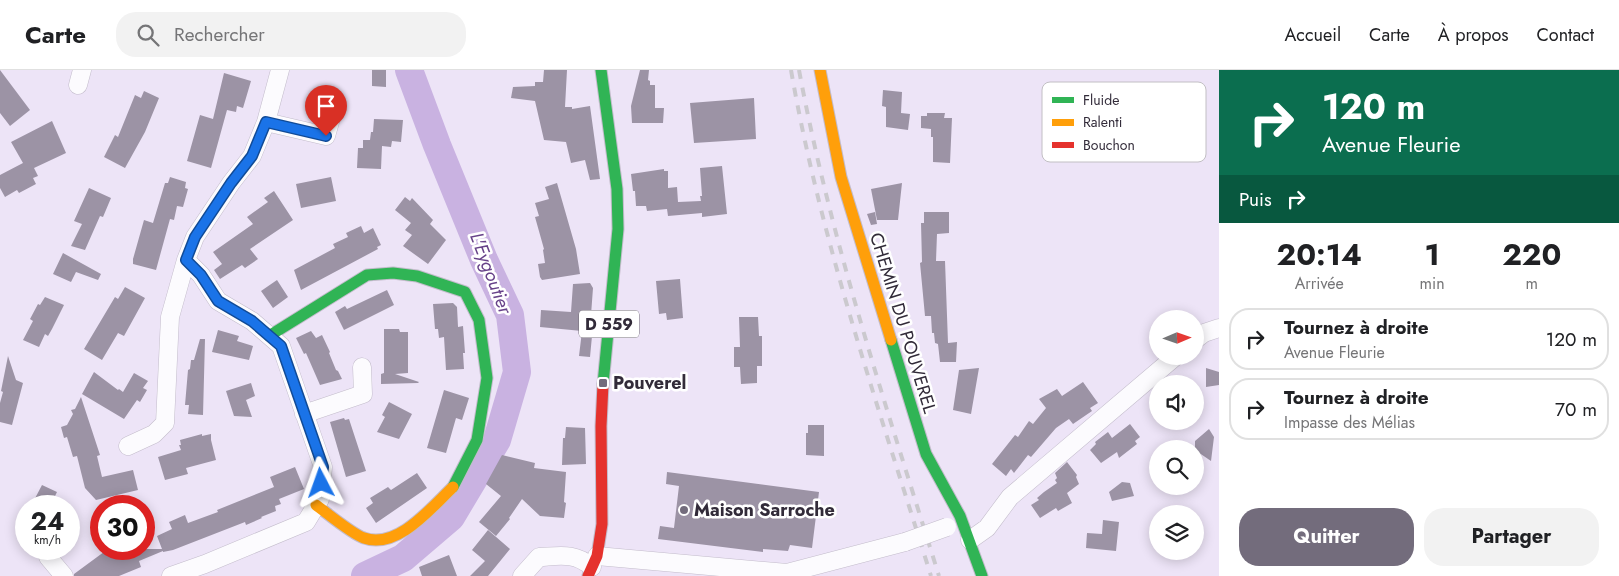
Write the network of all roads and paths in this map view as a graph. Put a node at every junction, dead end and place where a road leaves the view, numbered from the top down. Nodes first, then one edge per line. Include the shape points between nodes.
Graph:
1 (280, 70) edge
2 (601, 70) edge
3 (820, 70) edge
4 (332, 115) dead end
5 (266, 122) junction
6 (186, 260) junction
7 (1219, 328) edge
8 (1204, 333) edge
9 (269, 336) junction
10 (1165, 365) edge
11 (362, 367) dead end
12 (304, 414) junction
13 (128, 446) dead end
14 (316, 505) junction
15 (954, 525) junction
16 (970, 540) junction
17 (51, 560) edge
18 (592, 566) edge
19 (204, 570) edge
20 (64, 576) edge
21 (171, 576) edge
22 (522, 576) edge
23 (982, 576) edge

1 - 5 street
2 - 18 street, D 559 via 617,189 618,229 603,383 602,524
3 - 15 street, CHEMIN DU POUVEREL via 841,177 923,444 934,472 951,498
4 - 5 street via 326,136
5 - 6 street via 252,156 195,237
6 - 9 street via 201,275 218,301 252,321
6 - 13 street via 170,317 165,423 154,434
7 - 8 street
9 - 12 street via 281,346
9 - 14 street via 367,275 385,271 427,277 465,292 478,320 486,378 477,440 455,485 406,531 380,541 363,538
10 - 16 street via 1010,497 987,528
11 - 12 street via 363,394
12 - 14 street via 323,467 320,499
14 - 19 street via 306,522
15 - 16 street, CHEMIN DU POUVEREL
15 - 18 street, bridge via 906,542 786,572
16 - 23 street, CHEMIN DU POUVEREL
17 - 20 street
18 - 22 street via 574,556 539,558
19 - 21 street

